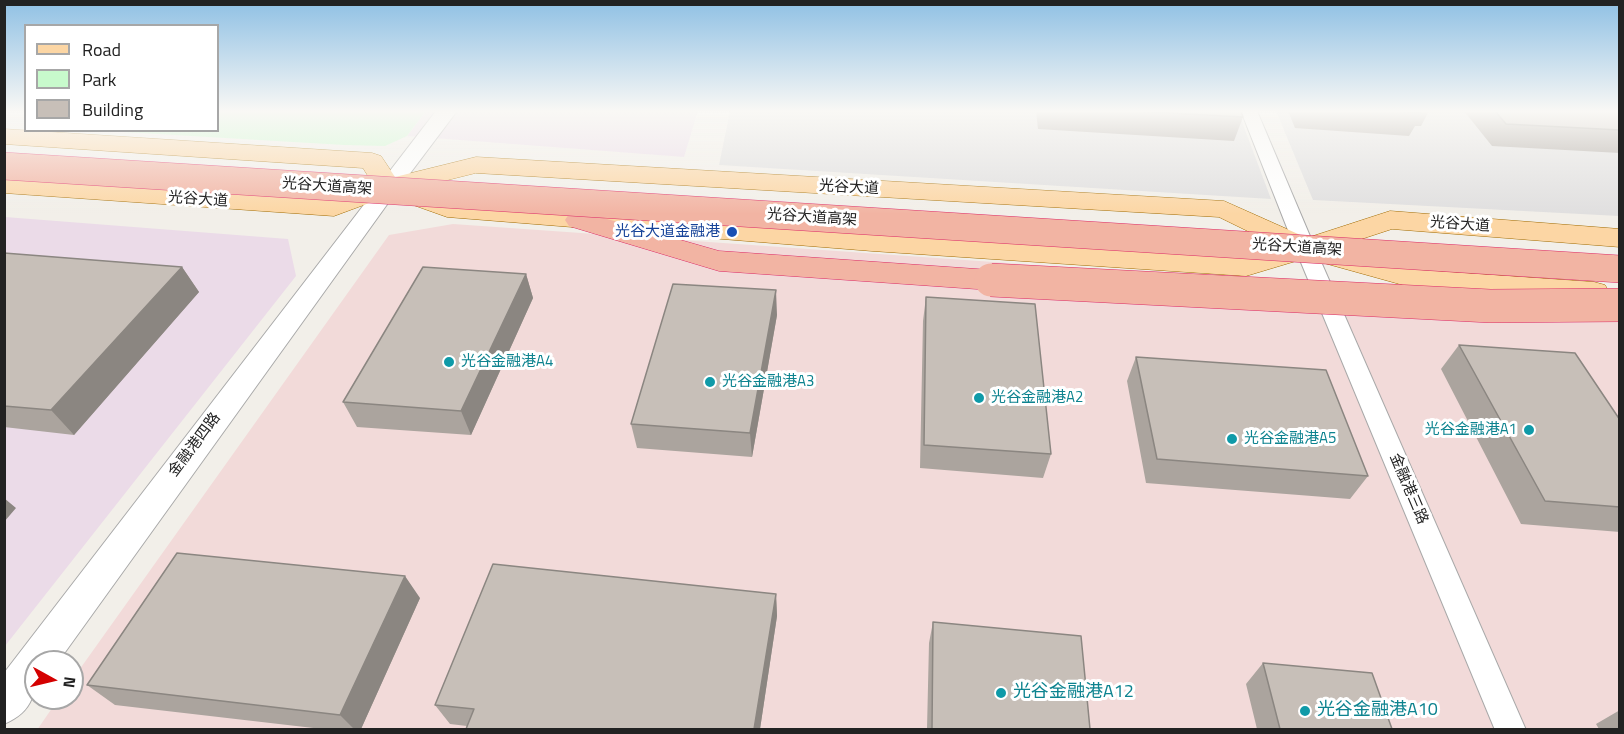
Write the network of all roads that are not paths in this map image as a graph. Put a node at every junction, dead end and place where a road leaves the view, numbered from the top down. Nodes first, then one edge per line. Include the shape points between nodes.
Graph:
1 (140, 145) edge
2 (420, 145) edge
3 (1264, 145) edge
4 (4, 150) edge
5 (4, 166) edge
6 (4, 185) edge
7 (388, 187) junction
8 (579, 220) junction
9 (1620, 238) edge
10 (1305, 248) junction
11 (1620, 249) edge
12 (1620, 269) edge
13 (1620, 294) edge
14 (1620, 305) edge
15 (4, 705) edge
16 (1511, 729) edge

1 - 7 main road via 372,161
2 - 7 street, 金融港四路
3 - 10 street, 金融港三路
4 - 11 highway, 光谷大道高架
5 - 12 highway, 光谷大道高架, bridge
6 - 7 main road, 光谷大道 via 334,208
7 - 8 main road, 光谷大道 via 447,209
7 - 10 main road, 光谷大道 via 476,165 1058,197 1224,209
7 - 15 street, 金融港四路
8 - 10 main road, 光谷大道 via 1246,266
8 - 14 highway, bridge via 719,261 1257,296 1479,306
9 - 10 main road, 光谷大道 via 1390,220
10 - 13 main road, 光谷大道 via 1421,280
10 - 16 street, 金融港三路

